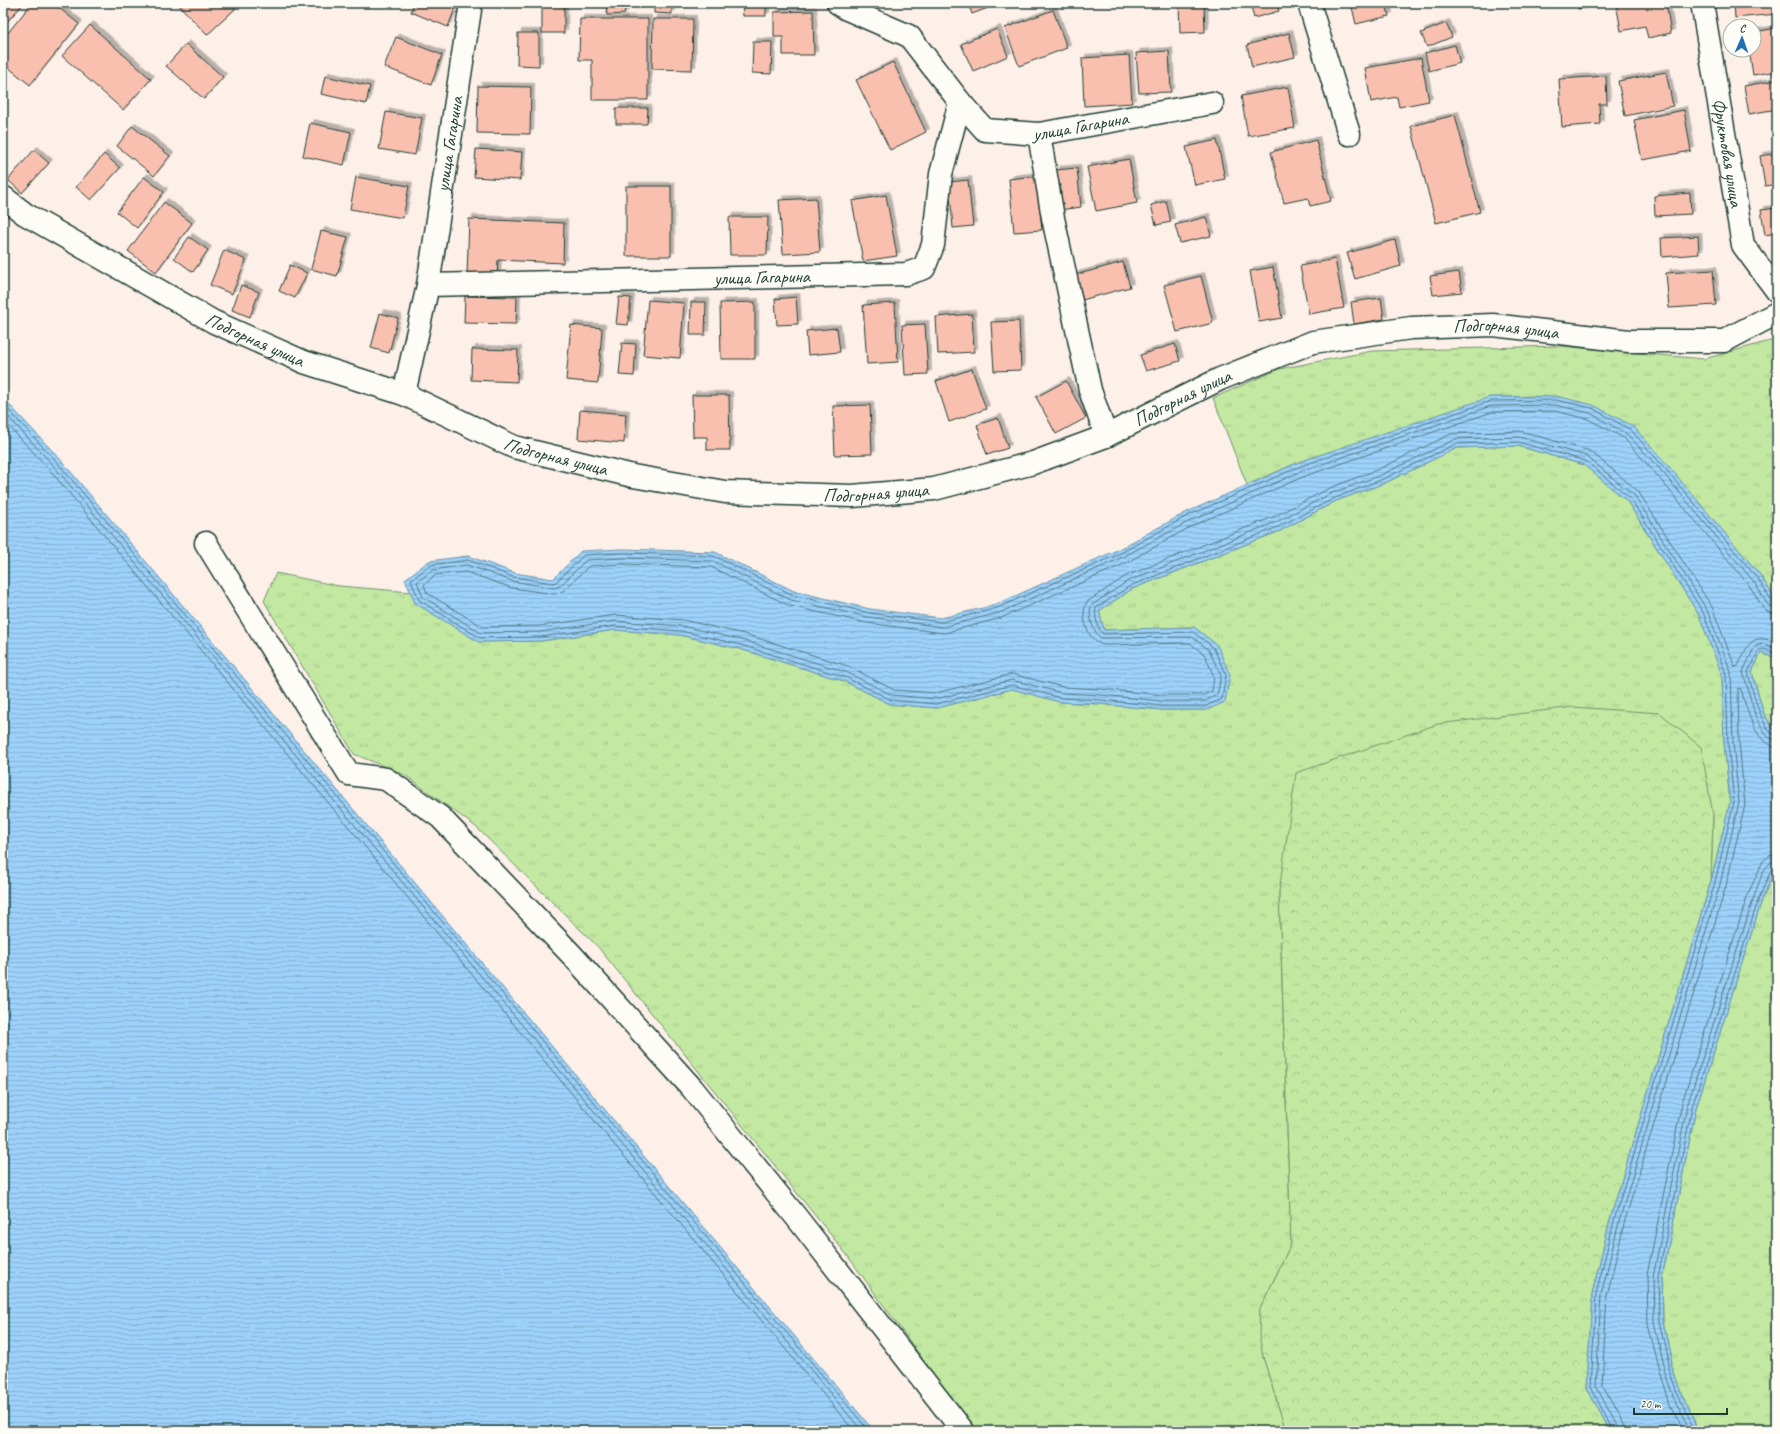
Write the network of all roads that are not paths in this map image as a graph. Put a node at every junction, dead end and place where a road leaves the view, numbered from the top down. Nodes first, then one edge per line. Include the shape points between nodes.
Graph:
1 (471, 3) edge
2 (838, 3) edge
3 (1309, 3) edge
4 (1702, 3) edge
5 (960, 102) junction
6 (1212, 103) dead end
7 (1039, 134) junction
8 (1349, 134) dead end
9 (3, 197) edge
10 (428, 285) junction
11 (1777, 292) edge
12 (1777, 313) edge
13 (404, 394) junction
14 (1106, 436) junction
15 (206, 543) dead end
16 (962, 1431) edge

1 - 10 street, улица Гагарина
2 - 5 street, улица Гагарина via 909,36
3 - 8 street
4 - 11 street, Фруктовая улица via 1743,245
5 - 7 street, улица Гагарина via 985,130
5 - 10 street, улица Гагарина via 940,174 933,245 924,268 906,274
6 - 7 street, улица Гагарина
7 - 14 street via 1053,218 1090,390
9 - 13 street, Подгорная улица via 25,214 214,322 304,362
10 - 13 street, улица Гагарина
12 - 14 street, Подгорная улица via 1724,341 1628,341 1493,325 1411,328 1313,342 1220,379
13 - 14 street, Подгорная улица via 514,447 633,476 725,492 852,496 934,489 1033,463
15 - 16 street via 349,774 386,780 440,817 571,954 697,1094

